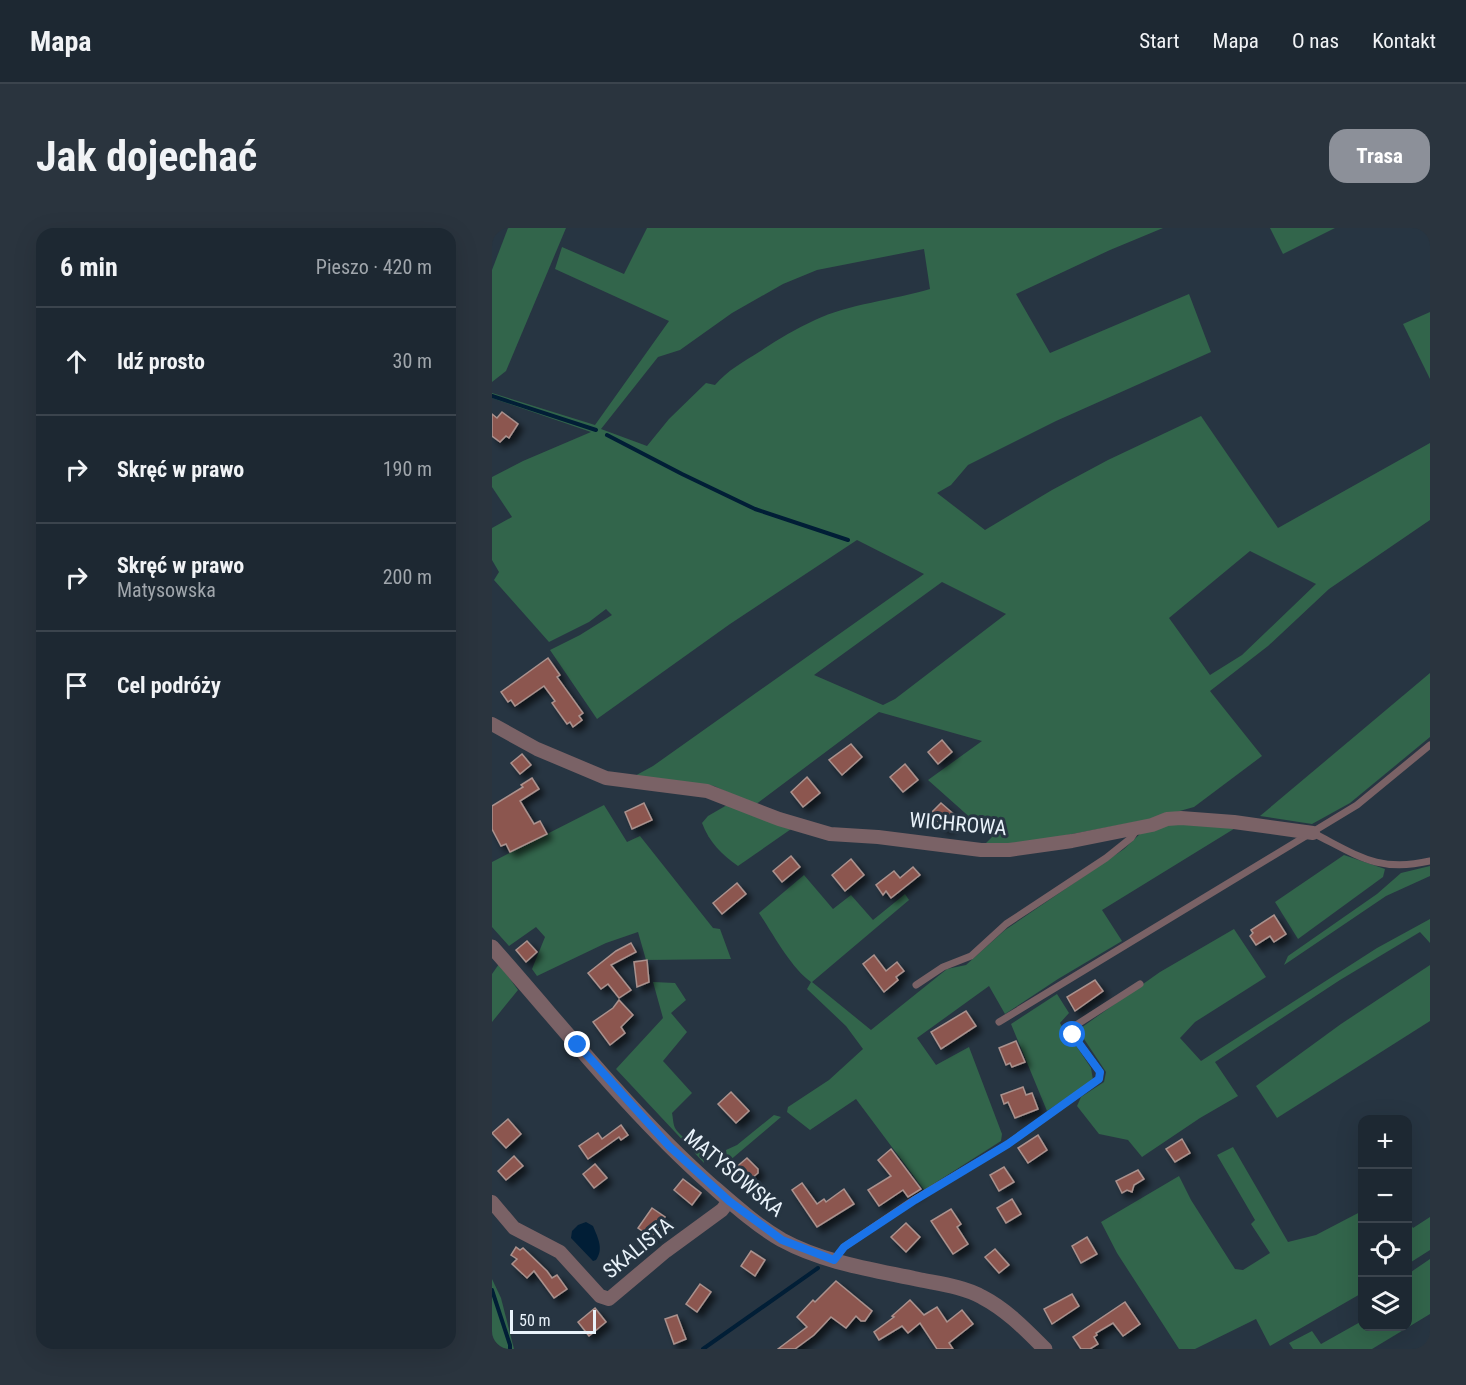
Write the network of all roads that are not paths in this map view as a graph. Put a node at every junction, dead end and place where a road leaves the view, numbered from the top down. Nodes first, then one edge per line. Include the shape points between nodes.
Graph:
1 (492, 724) edge
2 (1430, 745) edge
3 (1137, 829) junction
4 (1313, 833) junction
5 (1430, 861) edge
6 (492, 946) edge
7 (1140, 984) dead end
8 (916, 985) dead end
9 (999, 1022) dead end
10 (729, 1201) junction
11 (492, 1202) edge
12 (834, 1260) junction
13 (1045, 1349) edge

1 - 3 street, WICHROWA via 537,749 606,778 708,791 829,834 1009,850
2 - 4 lane via 1357,805
3 - 4 street, WICHROWA via 1181,818
3 - 8 lane via 1106,858 1006,924 970,956 943,967
4 - 5 lane, WICHROWA via 1379,864 1397,866
4 - 9 lane
6 - 10 street, MATYSOWSKA via 646,1123
7 - 12 lane via 1073,1027 1073,1035 1100,1072 1099,1079 1008,1144 844,1247
10 - 11 street, SKALISTA via 609,1299 600,1296 560,1252 514,1228
10 - 12 street, MATYSOWSKA via 782,1240
12 - 13 street, MATYSOWSKA via 980,1296 1010,1316

